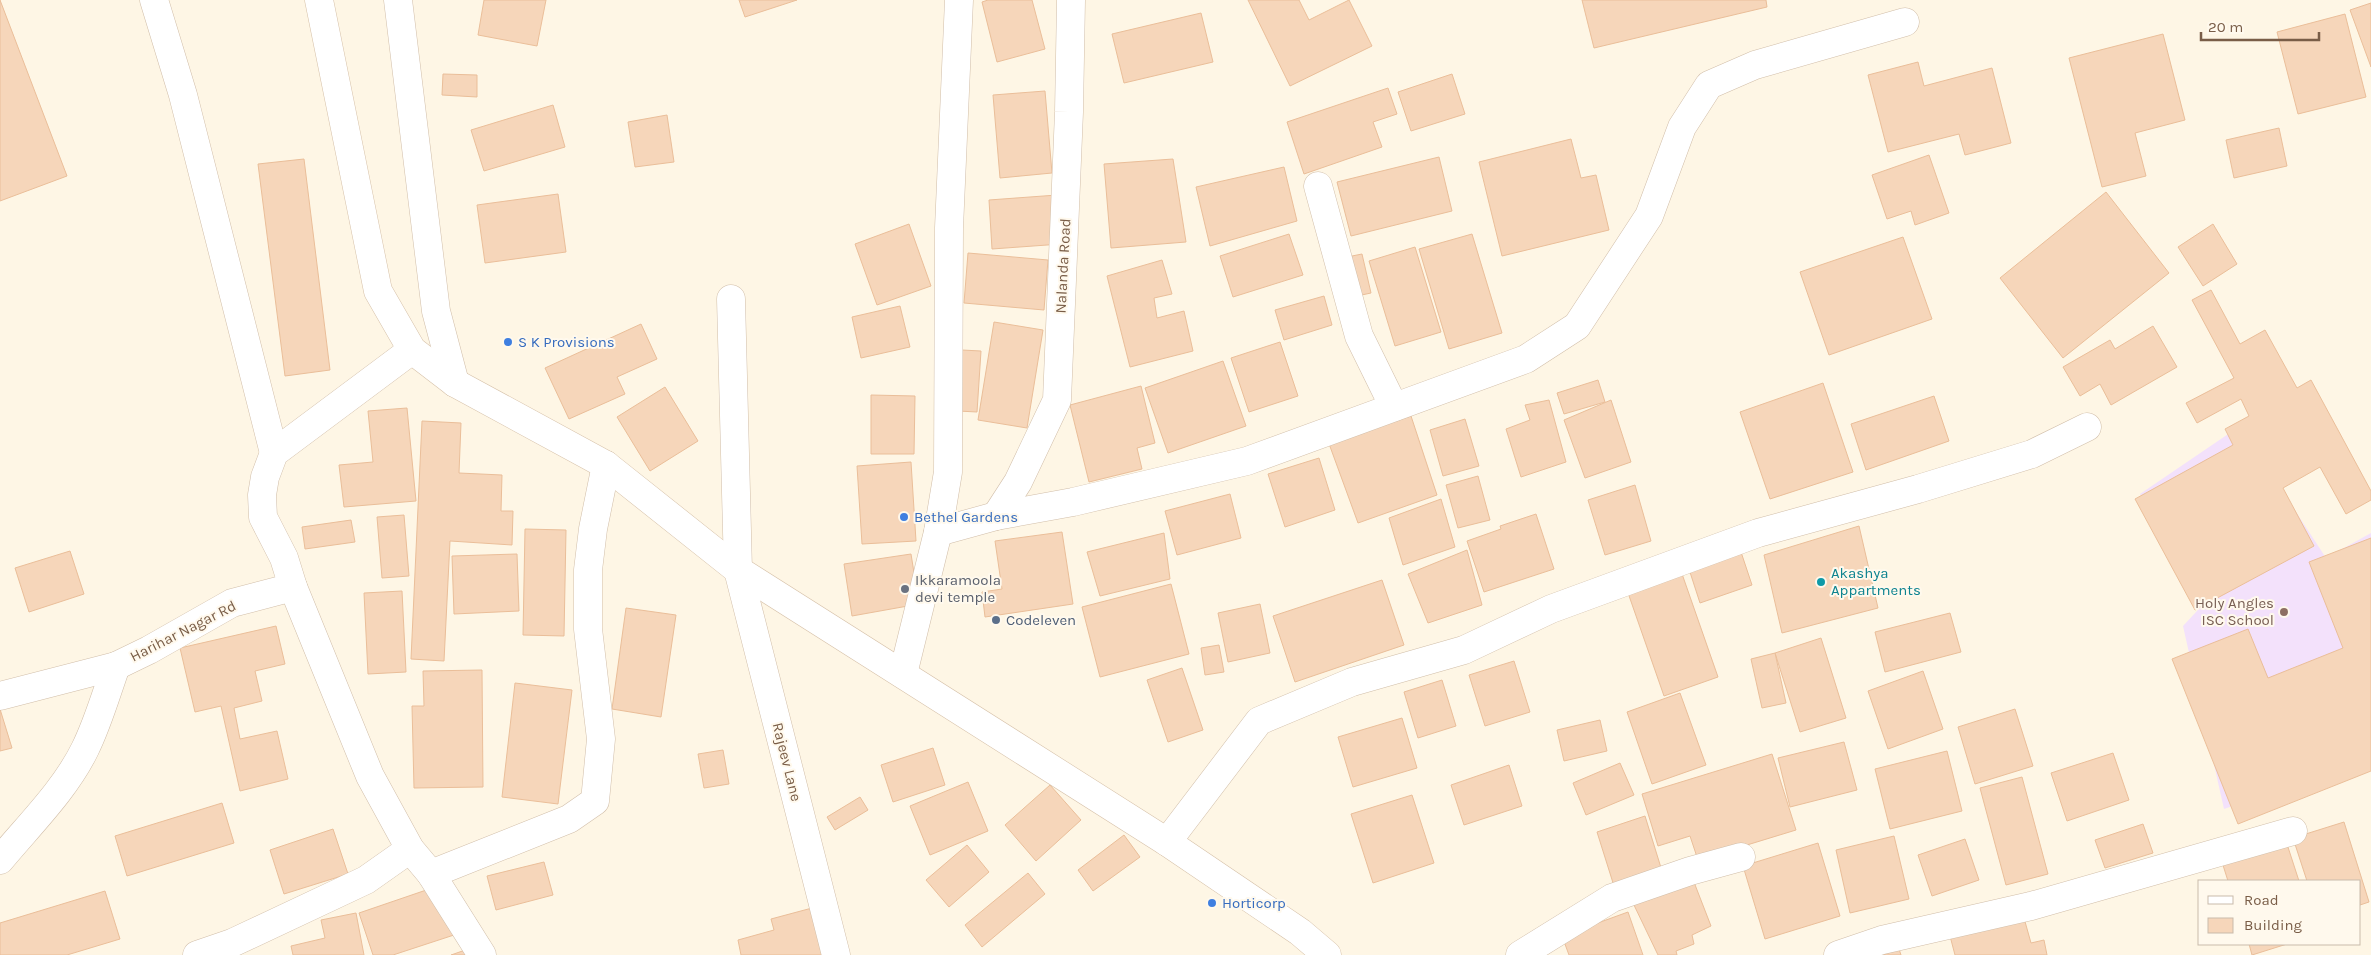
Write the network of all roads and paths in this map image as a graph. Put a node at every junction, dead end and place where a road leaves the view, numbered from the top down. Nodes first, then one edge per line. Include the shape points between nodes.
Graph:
1 (154, 0) edge
2 (319, 0) edge
3 (398, 0) edge
4 (959, 0) edge
5 (1071, 0) edge
6 (1904, 22) dead end
7 (1318, 186) dead end
8 (731, 299) dead end
9 (412, 350) junction
10 (455, 383) junction
11 (1394, 407) junction
12 (2086, 427) dead end
13 (274, 453) junction
14 (606, 465) junction
15 (996, 516) junction
16 (938, 532) junction
17 (738, 570) junction
18 (293, 587) junction
19 (116, 666) junction
20 (903, 674) junction
21 (0, 696) edge
22 (2293, 831) dead end
23 (1167, 842) junction
24 (410, 849) junction
25 (1741, 856) dead end
26 (0, 860) edge
27 (431, 874) junction
28 (197, 955) edge
29 (482, 955) edge
30 (836, 955) edge
31 (1327, 955) edge
32 (1520, 955) edge
33 (1838, 955) edge

1 - 13 street via 183,95
2 - 9 street via 378,291
3 - 10 street via 436,311
4 - 16 street via 949,228 948,472
5 - 15 street, Nalanda Road via 1057,400 1018,482
6 - 11 street via 1755,65 1710,85 1682,127 1649,216 1577,326 1526,359
7 - 11 street via 1360,336
8 - 17 street, Rajeev Lane
9 - 10 street
9 - 13 street
10 - 14 street
11 - 15 street via 1247,461 1073,502
12 - 23 street via 2032,454 1758,533 1551,609 1464,650 1352,682 1259,721
13 - 18 street via 265,477 262,517 284,558
14 - 17 street
14 - 27 street via 588,570 588,629 600,739 595,801 569,819
15 - 16 street
16 - 20 street
17 - 20 street
17 - 30 street, Rajeev Lane
18 - 19 street, Harihar Nagar Rd via 232,603
18 - 24 street via 370,776
19 - 21 street, Harihar Nagar Rd
19 - 26 street via 84,750 65,781
20 - 23 street
22 - 33 street via 2031,906 1882,940
23 - 31 street via 1300,932
24 - 27 street
24 - 28 street via 366,880 232,943
25 - 32 street via 1612,898
27 - 29 street

